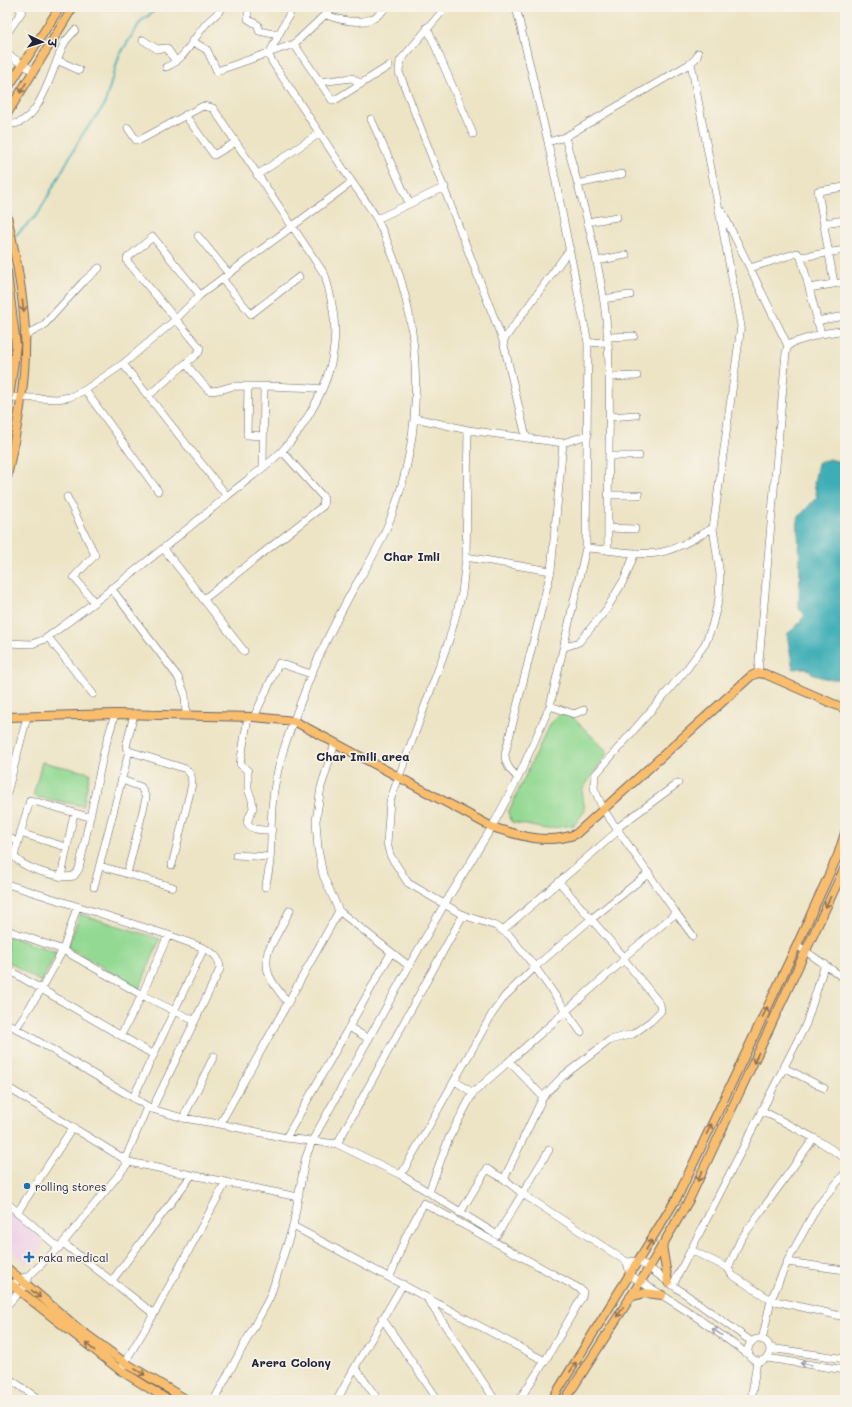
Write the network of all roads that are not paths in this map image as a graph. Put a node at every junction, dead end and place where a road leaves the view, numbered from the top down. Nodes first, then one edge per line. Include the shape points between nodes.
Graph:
1 (18, 7) edge
2 (60, 7) edge
3 (73, 7) edge
4 (223, 7) edge
5 (293, 7) edge
6 (333, 7) edge
7 (387, 7) edge
8 (446, 7) edge
9 (516, 7) edge
10 (248, 13) dead end
11 (326, 15) junction
12 (427, 27) junction
13 (75, 30) dead end
14 (7, 33) edge
15 (278, 36) junction
16 (143, 40) dead end
17 (192, 41) junction
18 (294, 44) junction
19 (698, 53) dead end
20 (7, 54) edge
21 (269, 54) junction
22 (58, 60) junction
23 (176, 62) junction
24 (691, 63) junction
25 (22, 65) junction
26 (389, 66) dead end
27 (166, 67) dead end
28 (79, 70) dead end
29 (33, 71) junction
30 (319, 82) junction
31 (361, 84) junction
32 (7, 89) edge
33 (7, 114) edge
34 (185, 115) junction
35 (371, 119) dead end
36 (7, 124) edge
37 (128, 128) dead end
38 (320, 133) junction
39 (473, 134) dead end
40 (565, 137) junction
41 (236, 142) junction
42 (548, 142) junction
43 (622, 174) dead end
44 (258, 175) junction
45 (352, 182) junction
46 (578, 184) junction
47 (445, 187) junction
48 (845, 187) edge
49 (409, 203) junction
50 (718, 204) junction
51 (7, 216) edge
52 (617, 217) dead end
53 (377, 219) junction
54 (845, 220) edge
55 (587, 222) junction
56 (824, 223) junction
57 (293, 225) junction
58 (198, 236) dead end
59 (570, 249) junction
60 (845, 250) edge
61 (829, 253) junction
62 (626, 255) dead end
63 (801, 256) junction
64 (597, 260) junction
65 (99, 268) dead end
66 (750, 268) junction
67 (7, 272) edge
68 (225, 276) junction
69 (299, 277) dead end
70 (845, 282) edge
71 (834, 283) junction
72 (809, 288) junction
73 (630, 295) dead end
74 (200, 296) junction
75 (603, 299) junction
76 (845, 316) edge
77 (175, 320) junction
78 (816, 321) junction
79 (845, 330) edge
80 (821, 334) junction
81 (25, 336) junction
82 (634, 336) dead end
83 (608, 340) junction
84 (503, 342) junction
85 (588, 343) junction
86 (788, 346) junction
87 (122, 364) junction
88 (186, 364) junction
89 (637, 376) dead end
90 (609, 377) junction
91 (248, 386) junction
92 (264, 387) junction
93 (322, 389) junction
94 (85, 390) junction
95 (148, 396) junction
96 (10, 397) junction
97 (21, 398) junction
98 (7, 415) edge
99 (636, 416) dead end
100 (610, 417) junction
101 (415, 418) junction
102 (468, 430) junction
103 (588, 435) junction
104 (263, 436) junction
105 (526, 437) junction
106 (563, 443) junction
107 (282, 451) junction
108 (610, 456) junction
109 (639, 456) dead end
110 (262, 467) junction
111 (7, 477) edge
112 (158, 491) dead end
113 (609, 495) junction
114 (639, 495) dead end
115 (227, 496) junction
116 (67, 497) dead end
117 (608, 528) junction
118 (714, 528) junction
119 (635, 529) dead end
120 (586, 548) junction
121 (608, 548) junction
122 (164, 549) junction
123 (635, 553) junction
124 (466, 557) junction
125 (551, 571) junction
126 (111, 588) junction
127 (204, 599) junction
128 (94, 602) junction
129 (48, 637) junction
130 (7, 643) edge
131 (565, 647) junction
132 (244, 651) dead end
133 (758, 673) junction
134 (311, 674) junction
135 (93, 694) dead end
136 (550, 706) junction
137 (845, 709) edge
138 (584, 710) dead end
139 (115, 714) junction
140 (134, 714) junction
141 (186, 715) junction
142 (7, 717) edge
143 (27, 717) junction
144 (251, 717) junction
145 (294, 721) junction
146 (335, 743) junction
147 (129, 751) junction
148 (398, 776) junction
149 (518, 778) junction
150 (122, 780) junction
151 (678, 783) dead end
152 (7, 793) edge
153 (604, 809) junction
154 (74, 813) junction
155 (89, 817) junction
156 (492, 827) junction
157 (618, 829) junction
158 (272, 830) junction
159 (20, 833) junction
160 (845, 833) edge
161 (66, 847) junction
162 (236, 855) dead end
163 (270, 858) junction
164 (172, 865) dead end
165 (100, 866) junction
166 (845, 867) edge
167 (127, 874) junction
168 (649, 874) junction
169 (62, 877) junction
170 (559, 882) junction
171 (7, 884) edge
172 (94, 887) dead end
173 (173, 887) dead end
174 (265, 887) dead end
175 (444, 904) junction
176 (77, 907) junction
177 (290, 910) dead end
178 (339, 911) junction
179 (676, 913) junction
180 (463, 915) junction
181 (590, 920) junction
182 (7, 930) edge
183 (503, 930) junction
184 (168, 935) junction
185 (693, 936) dead end
186 (797, 946) junction
187 (204, 948) junction
188 (63, 950) junction
189 (806, 951) junction
190 (390, 953) junction
191 (624, 959) junction
192 (825, 964) junction
193 (409, 966) junction
194 (535, 967) junction
195 (7, 969) edge
196 (845, 979) edge
197 (41, 990) junction
198 (142, 995) junction
199 (288, 1003) junction
200 (175, 1011) junction
201 (566, 1012) junction
202 (195, 1021) junction
203 (7, 1023) edge
204 (349, 1027) junction
205 (16, 1028) junction
206 (581, 1032) dead end
207 (121, 1036) junction
208 (370, 1039) junction
209 (154, 1055) junction
210 (214, 1056) dead end
211 (509, 1060) junction
212 (784, 1067) junction
213 (455, 1081) junction
214 (7, 1087) edge
215 (824, 1088) dead end
216 (473, 1093) junction
217 (543, 1097) junction
218 (133, 1098) junction
219 (149, 1108) junction
220 (762, 1110) junction
221 (183, 1118) junction
222 (220, 1124) junction
223 (73, 1127) junction
224 (286, 1138) junction
225 (814, 1138) junction
226 (312, 1141) junction
227 (337, 1144) junction
228 (549, 1150) dead end
229 (699, 1150) junction
230 (710, 1155) junction
231 (845, 1158) edge
232 (127, 1161) junction
233 (845, 1173) edge
234 (401, 1175) junction
235 (191, 1176) junction
236 (504, 1179) junction
237 (226, 1182) junction
238 (430, 1192) junction
239 (523, 1194) junction
240 (298, 1197) junction
241 (7, 1203) edge
242 (17, 1213) junction
243 (460, 1213) junction
244 (667, 1216) junction
245 (676, 1222) junction
246 (293, 1226) junction
247 (61, 1245) junction
248 (662, 1245) junction
249 (691, 1250) junction
250 (627, 1262) junction
251 (638, 1262) junction
252 (787, 1262) junction
253 (7, 1268) edge
254 (649, 1268) junction
255 (728, 1268) junction
256 (845, 1270) edge
257 (630, 1275) junction
258 (29, 1276) junction
259 (390, 1277) junction
260 (19, 1279) junction
261 (640, 1281) junction
262 (111, 1282) junction
263 (671, 1283) junction
264 (402, 1284) junction
265 (26, 1285) junction
266 (9, 1286) edge
267 (20, 1292) junction
268 (662, 1295) junction
269 (426, 1296) junction
270 (630, 1297) junction
271 (771, 1300) junction
272 (7, 1305) edge
273 (154, 1314) junction
274 (845, 1317) edge
275 (382, 1318) junction
276 (762, 1340) junction
277 (752, 1342) junction
278 (770, 1348) junction
279 (749, 1355) junction
280 (767, 1358) junction
281 (845, 1359) edge
282 (545, 1361) junction
283 (757, 1361) junction
284 (124, 1362) junction
285 (354, 1367) junction
286 (120, 1370) junction
287 (845, 1370) edge
288 (7, 1377) edge
289 (40, 1400) edge
290 (168, 1400) edge
291 (187, 1400) edge
292 (214, 1400) edge
293 (337, 1400) edge
294 (378, 1400) edge
295 (438, 1400) edge
296 (495, 1400) edge
297 (519, 1400) edge
298 (552, 1400) edge
299 (564, 1400) edge
300 (751, 1400) edge

1 - 14 street via 22,11
2 - 25 main road
3 - 29 main road
4 - 17 street
5 - 15 street
6 - 11 street
7 - 11 street via 367,20 350,20
8 - 12 street
9 - 42 street
10 - 15 street via 248,19 258,25 259,31
11 - 18 street
12 - 39 street
12 - 47 street via 400,61 399,72
13 - 22 street
15 - 21 street
16 - 23 street via 157,49 168,48
17 - 21 street via 207,50 217,71
17 - 23 street
18 - 21 street
18 - 30 street
19 - 24 street
20 - 25 street
21 - 38 street
22 - 28 street
22 - 36 street via 43,96 29,117 14,125
23 - 27 street
24 - 40 street
24 - 50 street
25 - 29 street
25 - 32 main road
26 - 31 street
29 -> 33 main road
30 - 31 street via 352,78
30 - 31 street via 329,97 336,100
34 - 37 street via 140,140 136,140
34 - 41 street via 203,106 213,108
34 - 41 street via 214,155
35 - 49 street
38 - 44 street
38 - 45 street
40 - 42 street
40 - 46 street
41 - 44 street
42 - 59 street
43 - 46 street
44 - 57 street
45 - 53 street
45 - 57 street
46 - 55 street
47 - 49 street
47 - 84 street
48 - 56 street via 818,191
49 - 53 street
50 - 66 street
50 - 118 street via 740,326
51 -> 81 main road via 21,292
52 - 55 street
53 - 101 street via 401,276 409,311 417,392
54 - 56 street
55 - 64 street
56 - 61 street
57 - 68 street
57 - 93 street via 325,275 333,304 336,323 334,347
58 - 68 street
59 - 84 street
59 - 85 street
60 - 61 street
61 - 63 street
61 - 71 street
62 - 64 street
63 - 66 street via 797,253
63 - 72 street
64 - 75 street
65 - 81 street via 43,326
66 - 86 street
67 - 96 main road via 16,336
68 - 69 street via 251,314
68 - 74 street
70 - 71 street
71 - 72 street
72 - 78 street
73 - 75 street
74 - 77 street
74 - 77 street via 153,237 127,258
75 - 83 street
76 - 78 street
77 - 87 street
77 - 88 street via 200,348
78 - 80 street
79 - 80 street
80 - 86 street
81 - 97 main road
82 - 83 street
83 - 85 street
83 - 90 street
84 - 105 street
85 - 103 street
86 - 133 street
87 - 94 street
87 - 95 street
88 - 91 street via 212,392 233,386
88 - 95 street
89 - 90 street
90 - 100 street
91 - 92 street
91 - 104 street via 247,434
92 - 93 street
92 - 104 street
93 - 107 street via 307,418
94 - 97 street via 70,397 57,399
94 - 112 street
95 - 115 street
96 - 97 street
96 - 98 main road
97 - 111 main road
99 - 100 street
100 - 108 street
101 - 102 street
101 - 134 street via 403,486 384,536 351,593
102 - 105 street
102 - 124 street
103 - 106 street
103 - 120 street
104 - 110 street
105 - 106 street
106 - 125 street
107 - 110 street
107 - 127 street via 324,498 323,506
108 - 109 street
108 - 113 street
110 - 115 street
113 - 114 street
113 - 117 street
115 - 122 street
116 - 128 street via 95,555 74,577
117 - 119 street
117 - 121 street
118 - 123 street via 677,547 657,553
118 - 153 street via 720,586 709,636 686,670 595,775 594,788
120 - 121 street
120 - 131 street
121 - 123 street
122 - 126 street
122 - 127 street
123 - 131 street via 625,578 606,610 579,642
124 - 125 street
124 - 148 street via 456,619
125 - 149 street via 505,754 509,769
126 - 128 street
126 - 141 street via 178,677 185,694
127 - 132 street
128 - 129 street
129 - 130 street via 32,644
129 - 135 street
131 - 136 street
133 - 137 main road
133 - 153 main road via 751,676
134 - 144 street via 279,663
134 - 145 street
136 - 138 street via 574,714
136 - 149 street
139 - 140 main road
139 - 143 main road
139 - 155 street
140 - 141 main road
140 - 147 street via 126,740
141 - 144 main road
142 - 143 main road
143 - 152 street
144 - 145 main road
144 - 158 street via 240,764 248,771 248,789 252,800 253,810 247,822 255,829
145 - 146 main road
145 - 158 street via 276,778 272,801
146 - 148 main road
146 - 178 street via 321,787 316,821 323,875
147 - 150 street
147 - 164 street via 186,769 191,775 192,784
148 - 156 main road
148 - 175 street via 390,801 387,843 390,855 408,883
149 - 156 street
150 - 165 street
150 - 167 street via 141,787 146,798
151 - 157 street
153 - 156 main road via 576,834 560,839 518,836
153 - 157 street
154 - 155 street
154 - 159 street via 30,800
154 - 161 street
155 - 169 street via 79,869 74,876
156 - 175 street
157 - 168 street
157 - 170 street
158 - 163 street
159 - 161 street
159 - 169 street via 14,856 17,861
160 - 186 main road via 838,855
161 - 169 street
162 - 163 street
163 - 174 street
165 - 167 street
165 - 172 street
166 -> 189 main road
167 - 173 street
168 - 179 street
168 - 181 street
170 - 181 street
170 - 183 street
171 - 176 street
175 - 180 street
175 - 193 street
176 - 184 street
176 - 188 street
177 - 199 street via 268,951 267,958 268,977
178 - 190 street
178 - 199 street
179 - 185 street
179 - 191 street
180 - 183 street
180 - 227 street
181 - 191 street
181 - 194 street
182 - 188 street
183 - 194 street
184 - 187 street
184 - 198 street
186 - 189 street
229 -> 186 main road
187 - 200 street
187 - 202 street via 220,961 220,969
188 - 197 street
188 - 198 street
189 - 192 street
189 -> 230 main road
190 - 193 street
190 - 204 street
191 - 201 street
191 - 217 street via 660,1004 660,1014 633,1034 610,1040 563,1076
192 - 196 street
192 - 212 street via 806,1024
193 - 208 street
194 - 201 street
194 - 213 street via 500,1002
195 - 197 street
197 - 205 street
197 - 207 street
198 - 200 street
198 - 207 street
199 - 222 street
200 - 202 street
200 - 209 street
201 - 206 street
201 - 211 street
202 - 219 street
203 - 205 street
204 - 208 street
204 - 224 street
205 - 218 street
207 - 209 street
208 - 226 street
209 - 218 street
210 - 221 street
211 - 216 street
211 - 217 street
212 - 215 street
212 - 220 street
213 - 216 street
213 - 234 street
214 - 223 street
216 - 238 street via 449,1138
217 - 236 street
218 - 219 street
219 - 221 street
219 - 232 street
220 - 225 street
220 - 249 street
221 - 222 street
222 - 224 street
223 - 232 street
223 - 242 street
224 - 226 street
225 - 231 street
225 - 255 street via 741,1239
226 - 227 street
226 - 240 street via 304,1160
227 - 234 street
228 - 239 street
229 - 230 main road
229 - 244 main road
230 -> 245 main road
232 - 235 street
232 - 247 street
233 - 252 street via 817,1207
234 - 238 street
235 - 237 street
235 - 262 street
236 - 239 street
236 - 243 street via 487,1169
237 - 240 street
237 - 273 street
238 - 243 street
239 - 243 street via 497,1235
239 - 250 street
240 - 246 street
241 - 242 street
242 - 247 street
244 - 245 main road
251 -> 244 main road
245 - 248 main road
246 - 259 street
246 - 292 street via 270,1297
247 - 258 street
247 - 262 street
248 - 254 main road
248 - 263 main road
249 - 255 street
249 - 263 street
250 - 251 street
250 - 257 street
251 - 254 street
251 - 257 main road
252 - 256 street
252 - 271 street
253 - 260 main road
254 - 261 main road
254 - 263 street
255 - 271 street via 732,1275
257 - 261 street
298 -> 257 main road
258 - 260 street
258 - 265 street
259 - 264 street
259 - 282 street via 406,1236 424,1203 583,1292
260 - 265 main road
260 - 266 street
261 - 268 street
261 - 270 main road
262 - 273 street
263 - 277 street
264 - 269 street
264 - 275 street
265 - 267 street
265 -> 284 main road via 78,1329
266 - 267 main road
267 - 272 street
286 -> 267 main road
268 - 270 main road via 645,1293
279 -> 268 street
269 - 282 street
269 - 296 street
270 -> 299 main road
271 - 274 street
271 - 276 street
273 - 284 street
275 - 285 street
275 - 295 street
276 - 277 street
276 - 278 street
277 - 279 street via 748,1348
278 - 280 street
278 - 281 street
279 - 283 street
280 - 283 street
287 -> 280 street
282 - 297 street
283 - 300 street
284 - 286 street
284 -> 291 main road
285 - 293 street
285 - 294 street
286 - 290 main road
288 - 289 street

